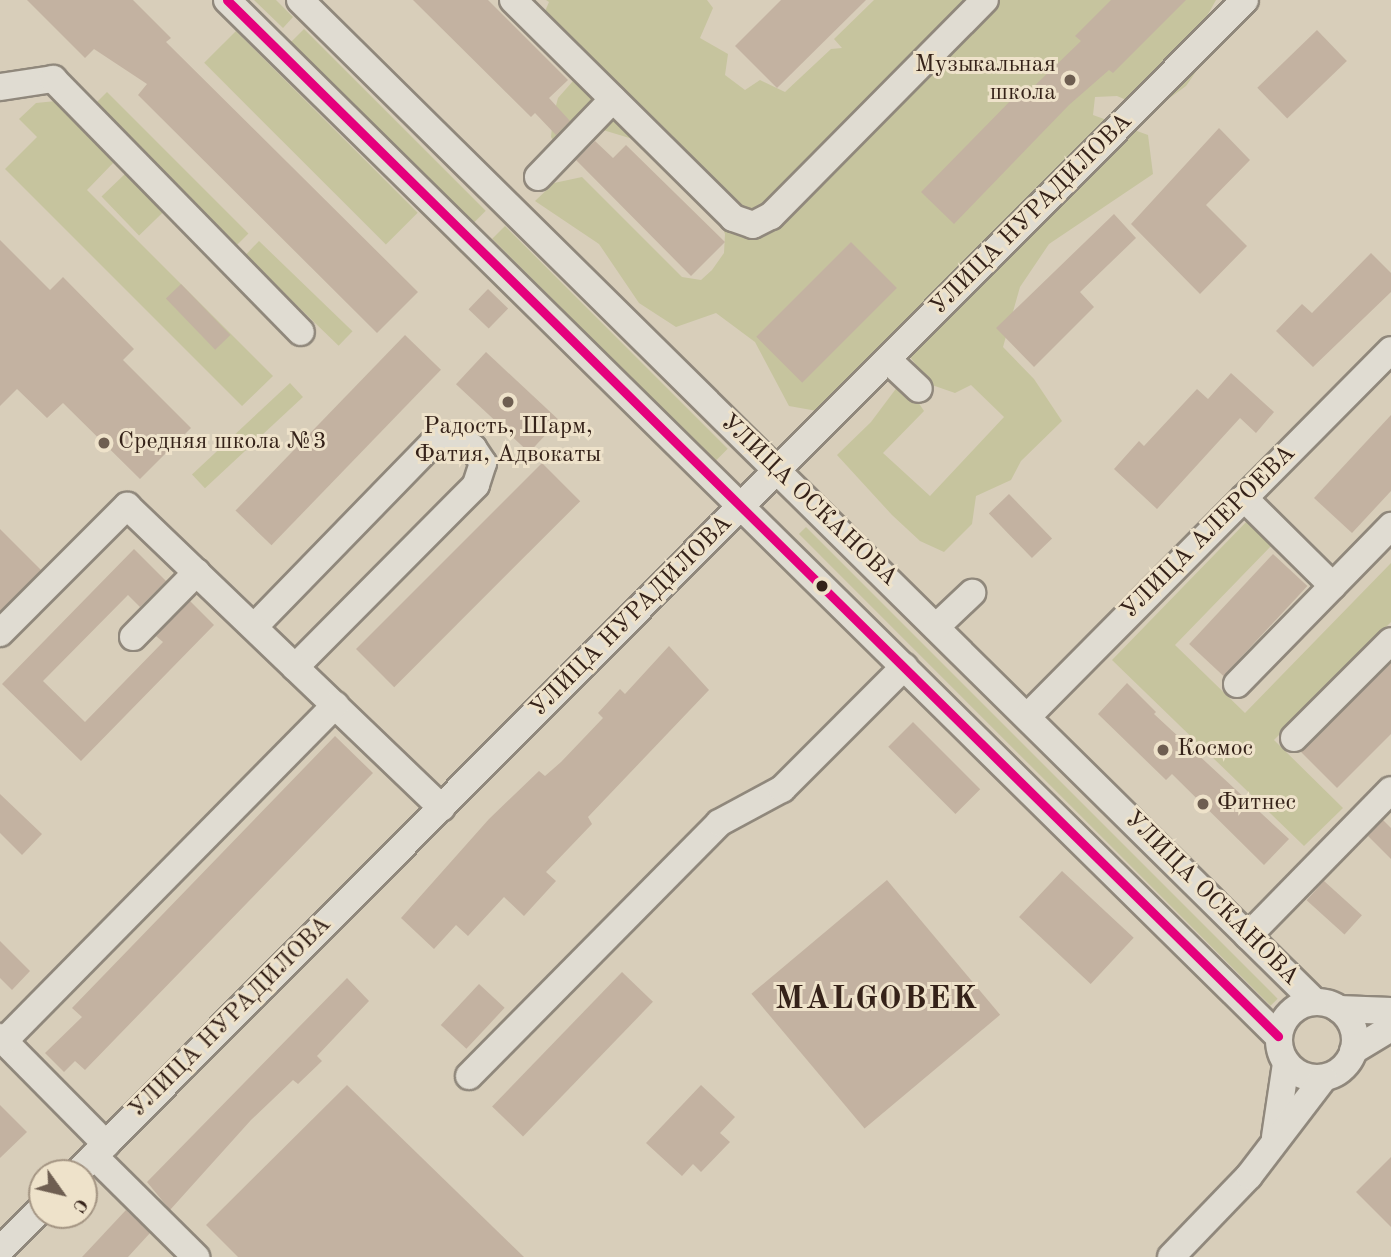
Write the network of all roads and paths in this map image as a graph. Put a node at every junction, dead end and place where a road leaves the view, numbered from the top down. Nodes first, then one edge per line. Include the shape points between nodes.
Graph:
1 (227, 0) edge
2 (300, 0) edge
3 (513, 0) edge
4 (985, 0) edge
5 (1245, 0) edge
6 (0, 88) edge
7 (613, 99) junction
8 (538, 177) dead end
9 (301, 332) dead end
10 (1388, 359) edge
11 (888, 360) junction
12 (919, 388) dead end
13 (777, 471) junction
14 (1244, 498) junction
15 (742, 507) junction
16 (1391, 526) edge
17 (197, 572) junction
18 (1333, 586) junction
19 (972, 593) dead end
20 (936, 626) junction
21 (254, 627) junction
22 (0, 633) edge
23 (133, 637) dead end
24 (1391, 641) edge
25 (295, 667) junction
26 (904, 667) junction
27 (1237, 684) dead end
28 (335, 705) junction
29 (1028, 716) junction
30 (1294, 738) dead end
31 (1391, 790) edge
32 (442, 807) junction
33 (1248, 936) junction
34 (1327, 1005) junction
35 (1391, 1011) edge
36 (1391, 1028) edge
37 (1278, 1036) junction
38 (2, 1039) edge
39 (1353, 1051) junction
40 (1286, 1063) junction
41 (469, 1076) dead end
42 (1324, 1078) junction
43 (1275, 1140) junction
44 (92, 1158) edge
45 (28, 1222) edge
46 (0, 1250) edge
47 (196, 1257) edge
48 (1171, 1257) edge

1 - 15 street, УЛИЦА ОСКАНОВА
2 - 13 street, УЛИЦА ОСКАНОВА
3 - 7 street
4 - 7 street via 762,223 743,224 733,218
5 - 11 street, УЛИЦА НУРАДИЛОВА
6 - 9 street via 53,79
7 - 8 street
10 - 14 street, УЛИЦА АЛЕРОЕВА
11 - 12 street
11 - 13 street, УЛИЦА НУРАДИЛОВА
13 - 15 street, УЛИЦА НУРАДИЛОВА
13 - 20 street, УЛИЦА ОСКАНОВА
14 - 18 street
14 - 29 street, УЛИЦА АЛЕРОЕВА
15 - 26 street, УЛИЦА ОСКАНОВА
15 - 32 street, УЛИЦА НУРАДИЛОВА
16 - 18 street
17 - 21 street
17 - 22 street via 127,506
17 - 23 street
18 - 27 street
19 - 20 street
20 - 29 street, УЛИЦА ОСКАНОВА
21 - 25 street
21 - 25 street via 433,443 446,436 459,437 473,448 483,463 476,485
24 - 30 street
25 - 28 street
26 - 37 street, УЛИЦА ОСКАНОВА
26 - 41 street via 782,789 719,823
28 - 32 street
28 - 38 street
29 - 33 street, УЛИЦА ОСКАНОВА
31 - 33 street
32 - 44 street, УЛИЦА НУРАДИЛОВА
33 - 34 street, УЛИЦА ОСКАНОВА
34 - 35 street
34 - 37 street via 1286,1016
34 - 39 street via 1353,1027
36 - 39 street
37 - 40 street
38 - 44 street
39 - 42 street via 1342,1069
40 - 42 street via 1300,1075
40 - 43 street
42 - 43 street
43 - 48 street via 1249,1176
44 - 47 street
45 - 46 street

